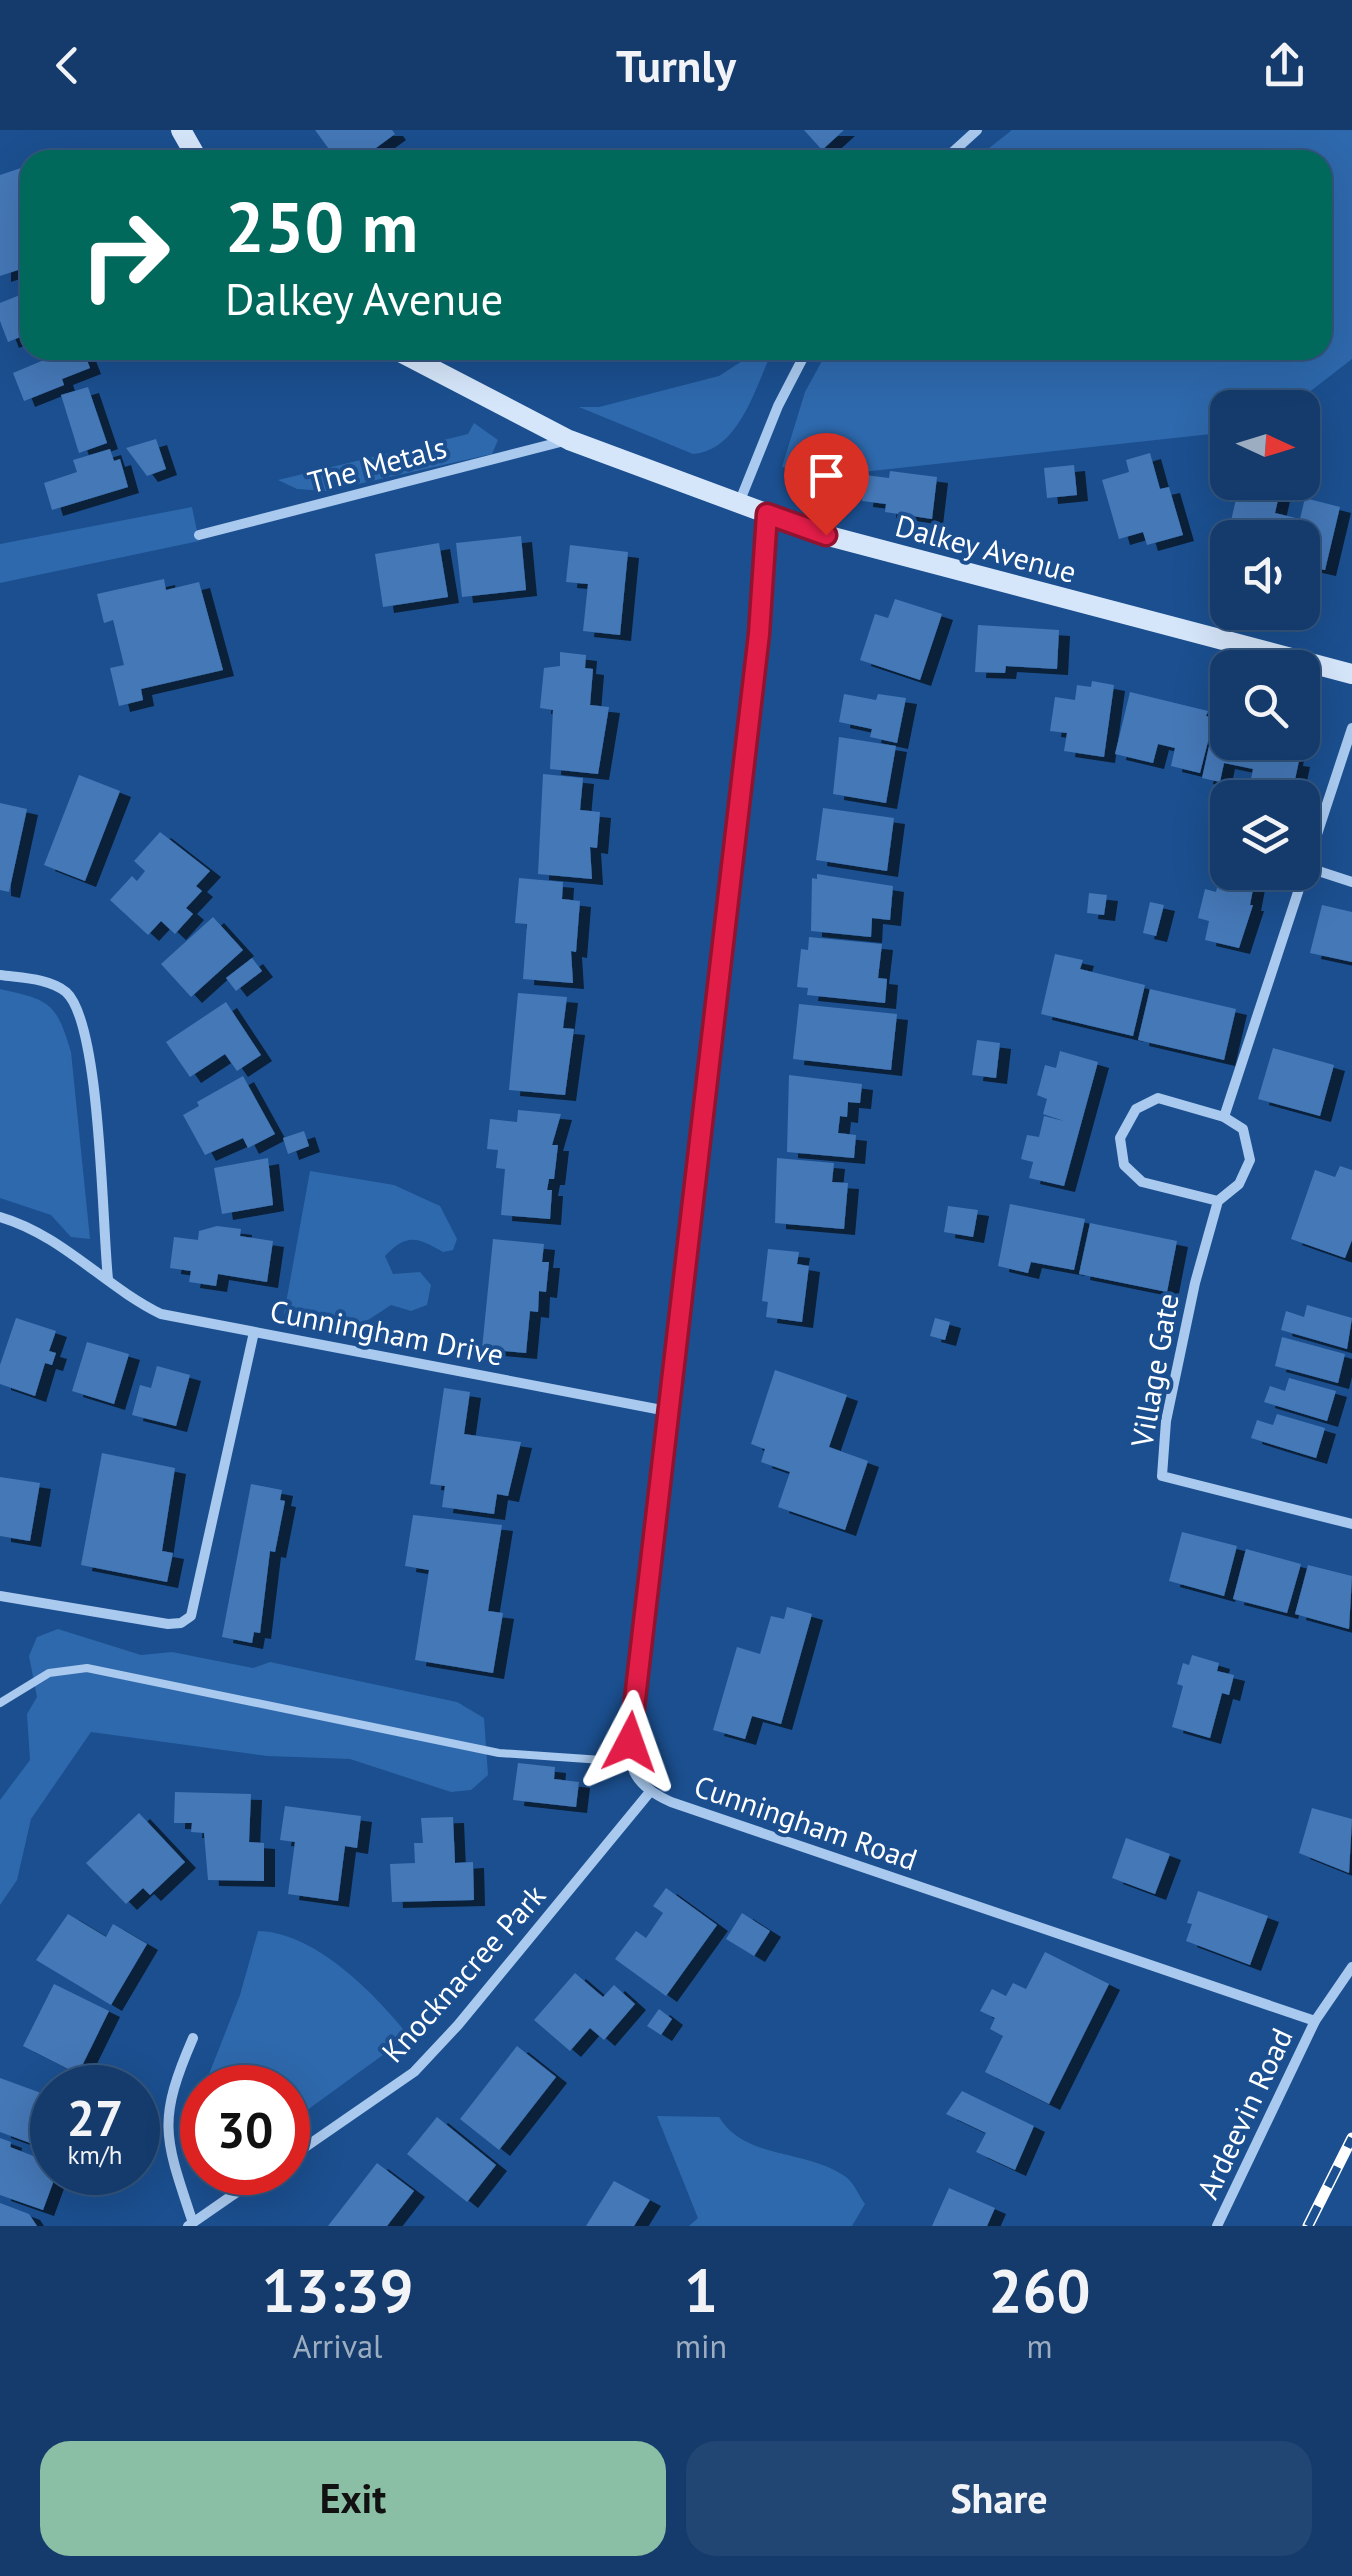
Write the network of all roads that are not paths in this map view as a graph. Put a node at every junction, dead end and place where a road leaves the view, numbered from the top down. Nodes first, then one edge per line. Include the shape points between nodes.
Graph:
1 (977, 130) edge
2 (955, 150) edge
3 (415, 360) edge
4 (802, 360) edge
5 (569, 440) junction
6 (738, 504) junction
7 (767, 514) junction
8 (198, 535) dead end
9 (1352, 674) edge
10 (1352, 728) edge
11 (1320, 825) edge
12 (1320, 872) edge
13 (1352, 882) edge
14 (1298, 890) edge
15 (0, 975) edge
16 (1224, 1116) junction
17 (1218, 1201) junction
18 (0, 1217) edge
19 (108, 1279) junction
20 (254, 1332) junction
21 (667, 1411) junction
22 (1352, 1524) edge
23 (0, 1596) edge
24 (0, 1703) edge
25 (631, 1762) junction
26 (649, 1793) junction
27 (1352, 1966) edge
28 (1315, 2021) junction
29 (194, 2038) dead end
30 (310, 2143) edge
31 (232, 2195) edge
32 (190, 2223) edge
33 (1217, 2226) edge

1 - 2 street
3 - 5 street, Dalkey Avenue
4 - 6 street
5 - 6 street, Dalkey Avenue
5 - 8 street, The Metals
6 - 7 street, Dalkey Avenue
7 - 9 street, Dalkey Avenue
7 - 21 street via 757,652
10 - 11 street
12 - 13 street
14 - 16 street
15 - 19 street via 56,986 77,1005 92,1065
16 - 17 street, Village Gate via 1243,1129 1250,1160 1239,1184
16 - 17 street via 1158,1098 1136,1109 1120,1138 1124,1165 1142,1182
17 - 22 street, Village Gate via 1170,1404 1162,1476
18 - 19 street, Cunningham Drive via 32,1226
19 - 20 street, Cunningham Drive via 127,1298 161,1314
20 - 21 street, Cunningham Drive
20 - 23 street via 190,1616 168,1624
21 - 25 street
24 - 25 lane via 49,1673 87,1668 498,1753
25 - 26 street, Cunningham Road
26 - 28 street, Cunningham Road
26 - 30 street, Knocknacree Park via 414,2072
27 - 28 street
28 - 33 street, Ardeevin Road
29 - 32 street via 172,2086 166,2128
31 - 32 street

